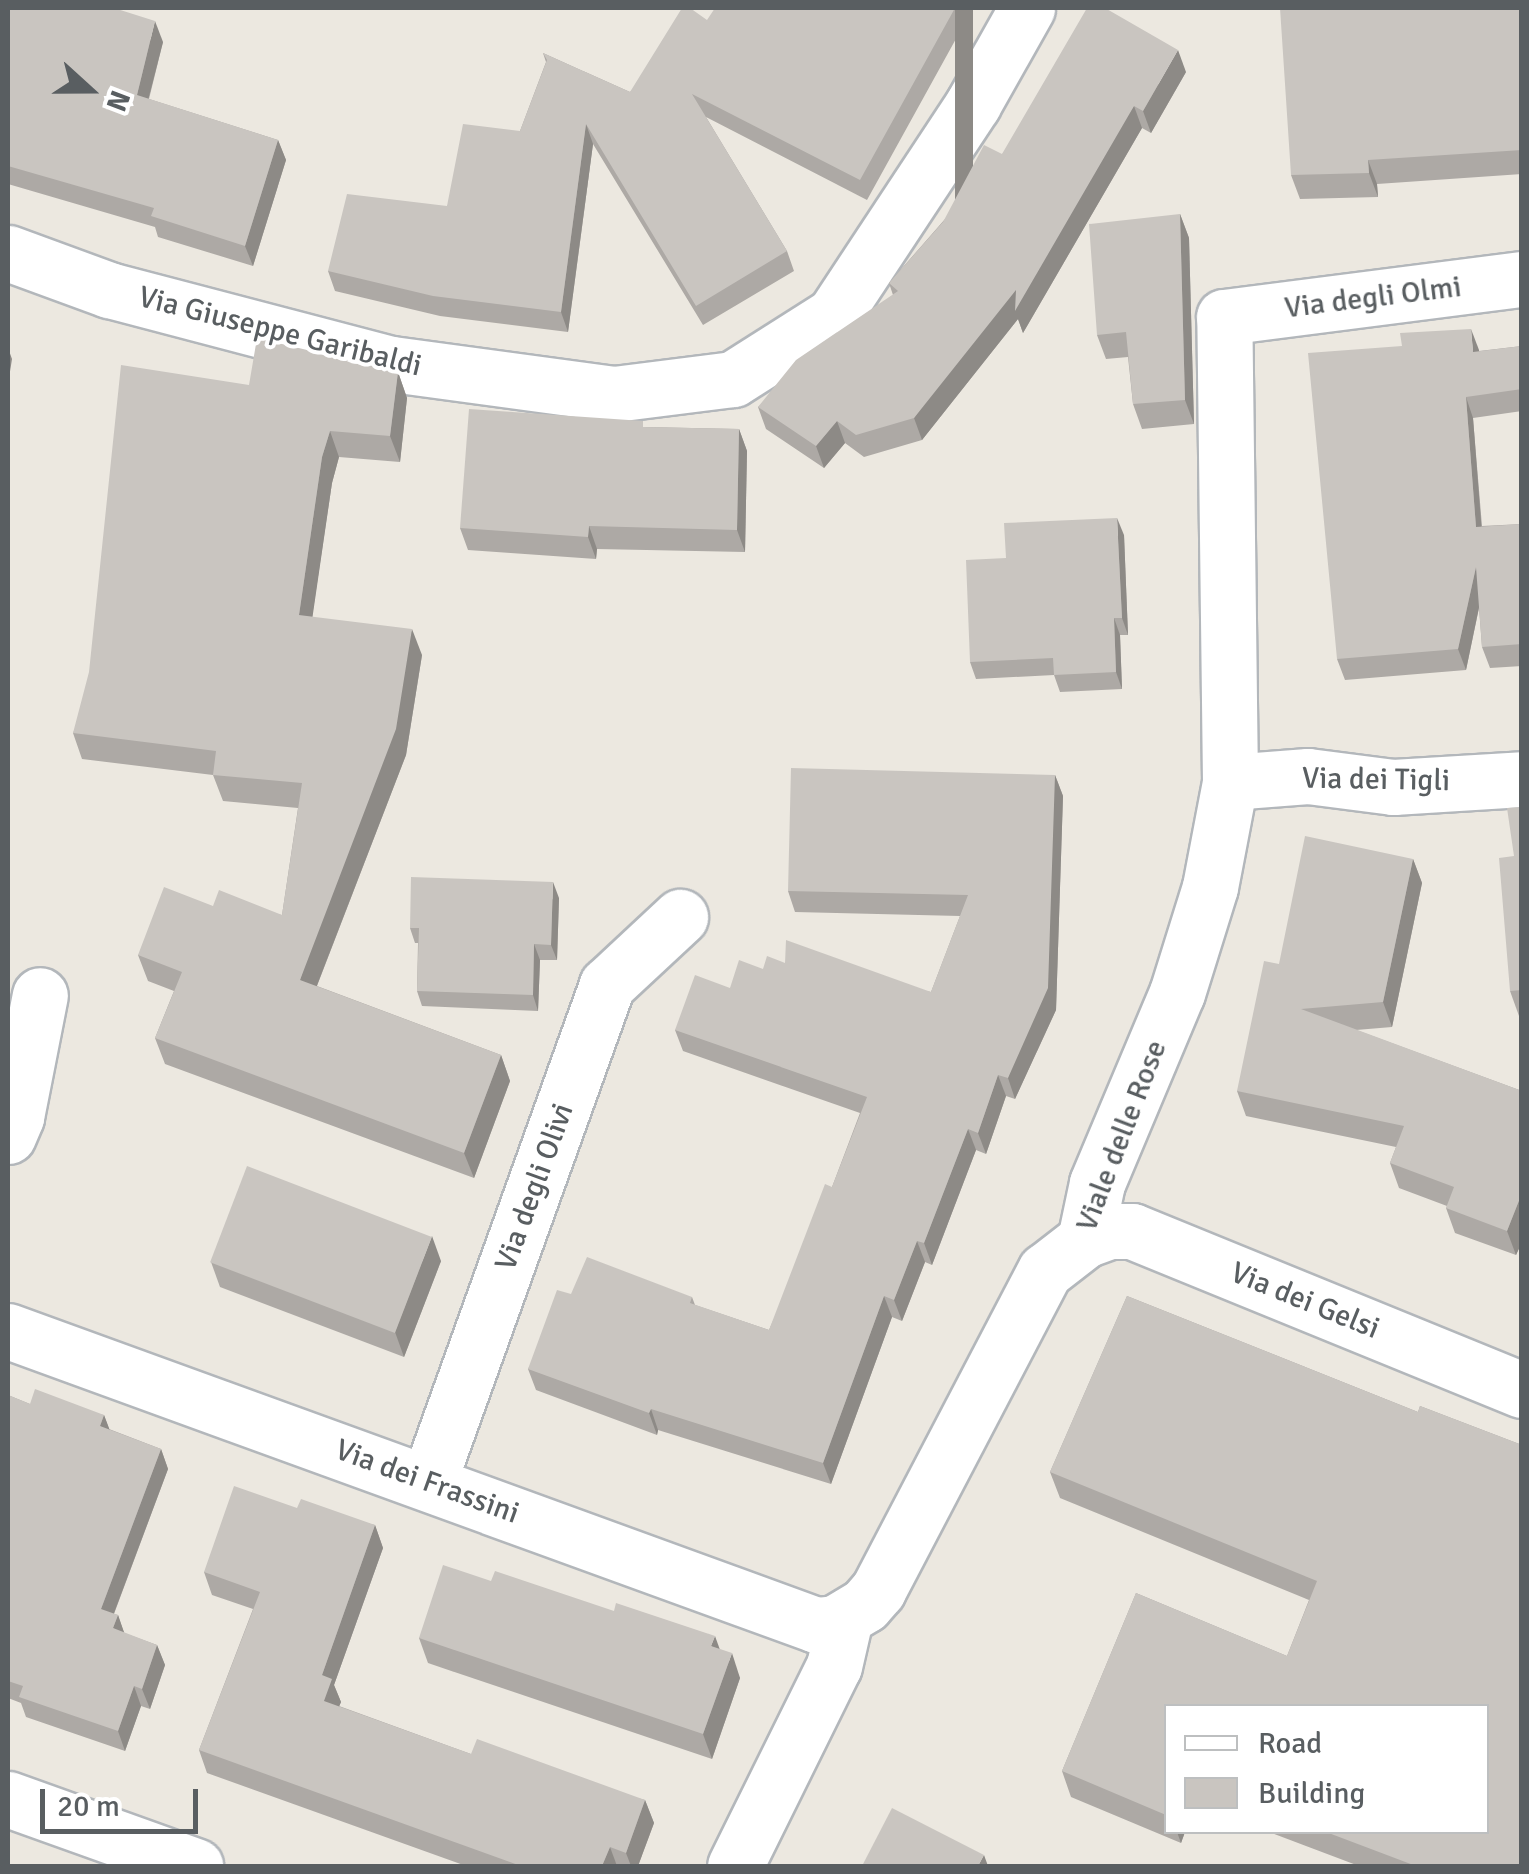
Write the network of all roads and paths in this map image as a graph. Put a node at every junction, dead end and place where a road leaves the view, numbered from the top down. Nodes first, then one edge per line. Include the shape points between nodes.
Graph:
1 (1028, 8) edge
2 (8, 253) edge
3 (1522, 278) edge
4 (1224, 317) joint
5 (1522, 779) edge
6 (1230, 782) junction
7 (680, 917) dead end
8 (40, 995) dead end
9 (8, 1136) edge
10 (1086, 1240) junction
11 (8, 1331) edge
12 (1522, 1390) edge
13 (428, 1483) junction
14 (846, 1618) junction
15 (8, 1799) edge
16 (195, 1866) edge
17 (735, 1866) edge

1 - 2 street, Via Giuseppe Garibaldi via 834,315 734,380 614,394 392,364 109,290
3 - 4 street, Via degli Olmi
4 - 6 street, Viale delle Rose
5 - 6 street, Via dei Tigli via 1393,786 1308,776
6 - 10 street, Viale delle Rose via 1210,887 1178,993 1101,1172
7 - 13 street, Via degli Olivi via 608,985
8 - 9 street
10 - 12 street, Via dei Gelsi via 1132,1231
10 - 14 street, Viale delle Rose via 1045,1271 878,1590
11 - 13 street, Via dei Frassini
13 - 14 street, Via dei Frassini via 816,1625
14 - 17 street via 834,1666
15 - 16 street

